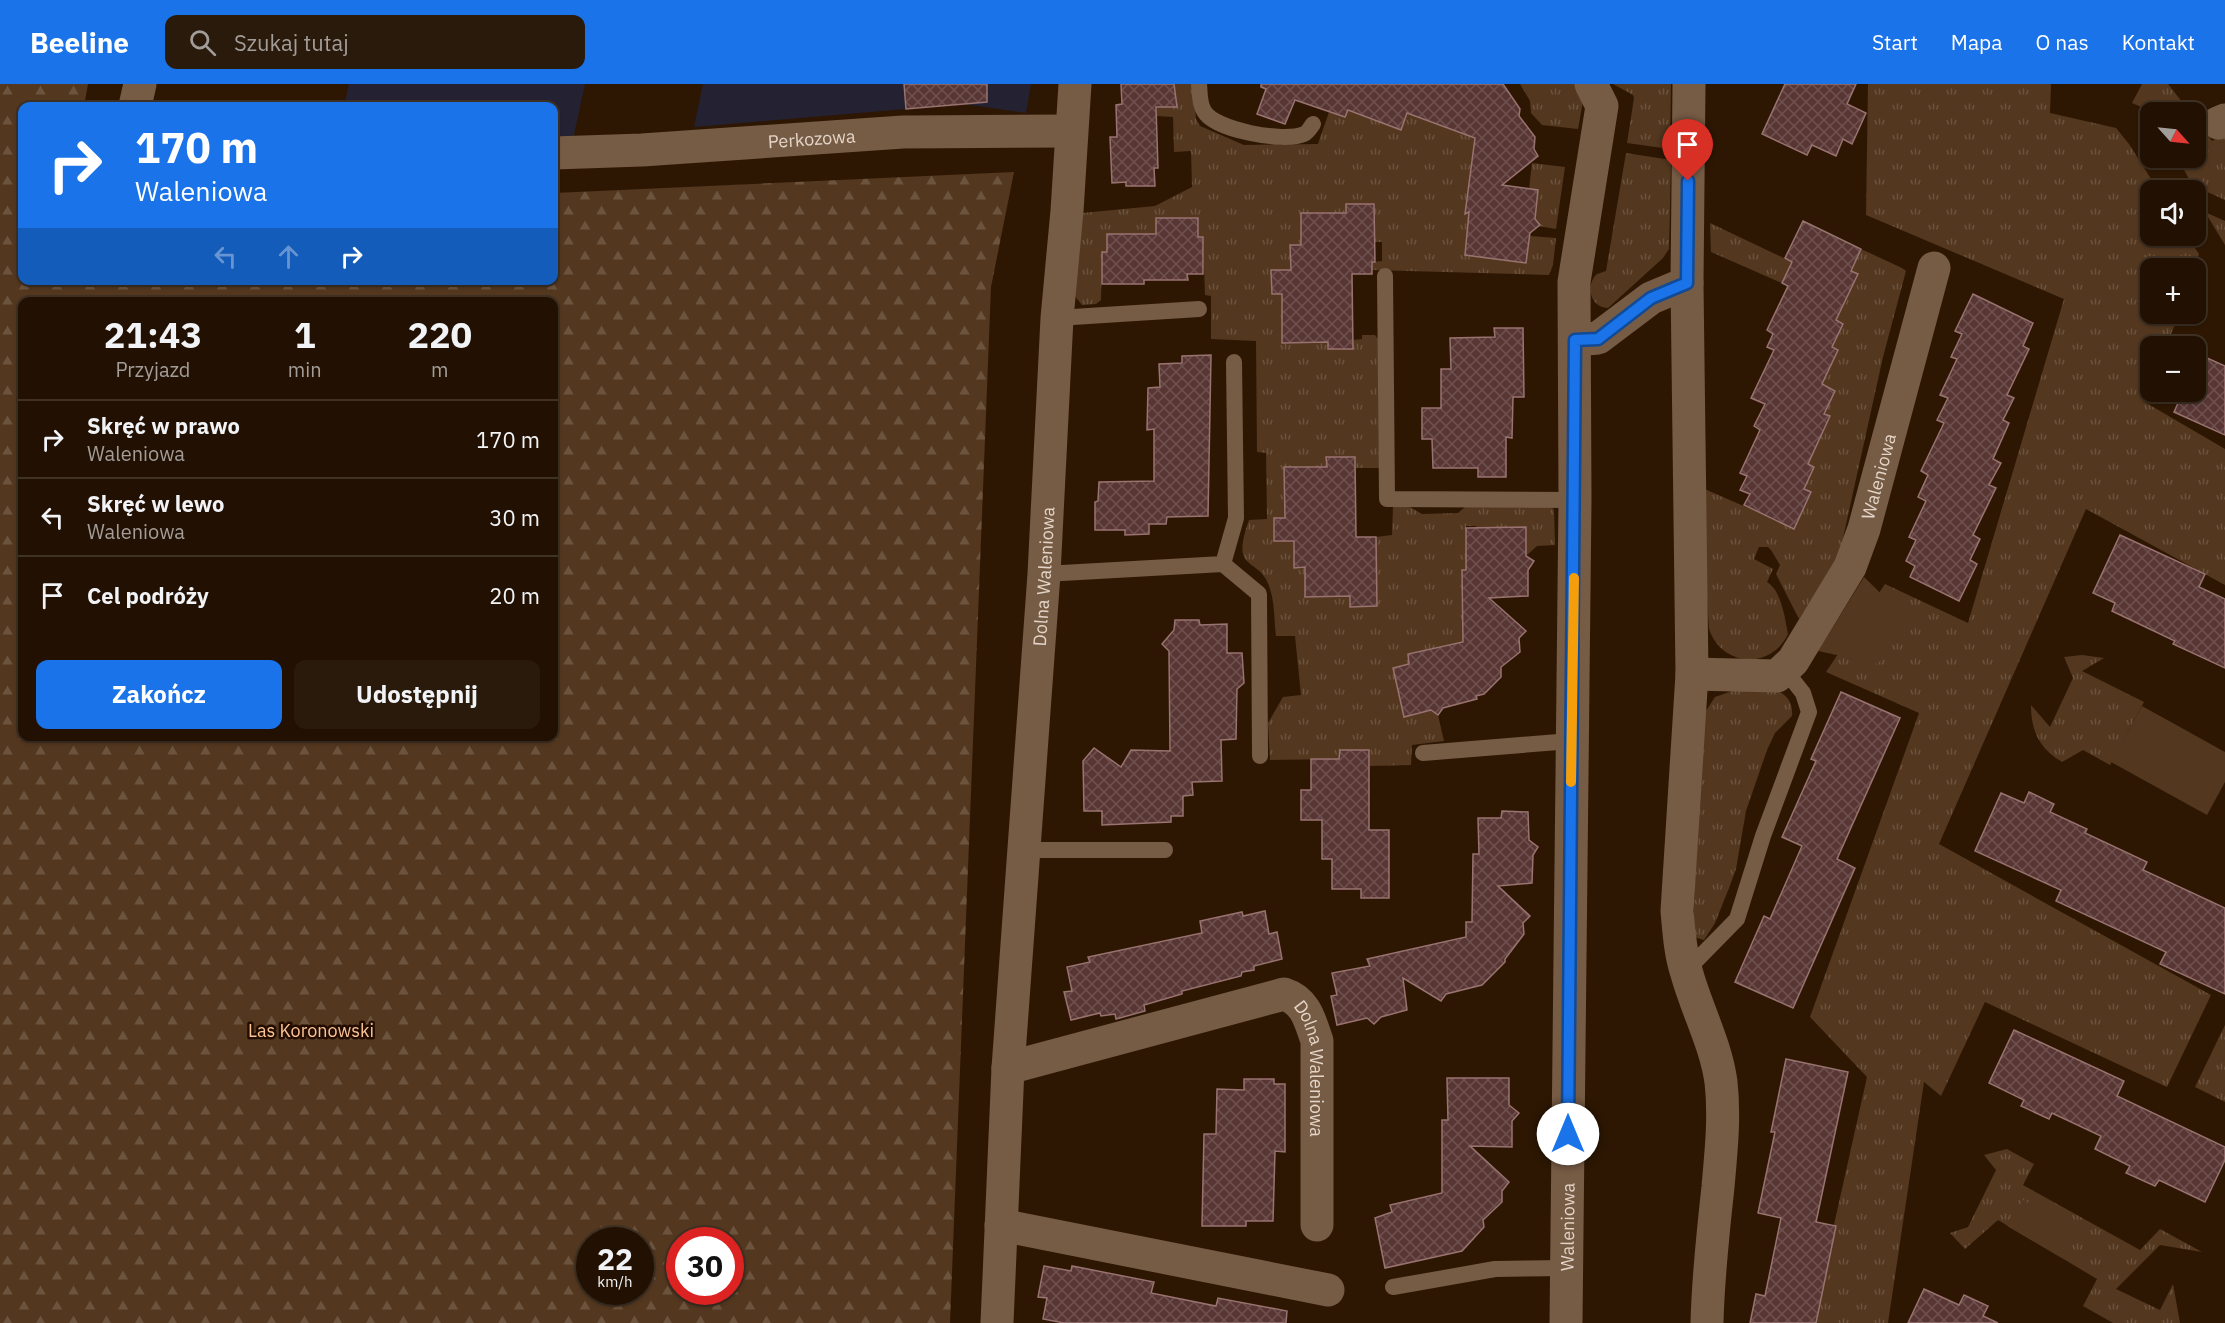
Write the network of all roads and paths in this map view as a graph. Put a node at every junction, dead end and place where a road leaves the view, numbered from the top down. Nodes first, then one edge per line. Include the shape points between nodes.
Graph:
1 (140, 84) edge
2 (1075, 84) edge
3 (1199, 84) edge
4 (1591, 84) edge
5 (1689, 84) edge
6 (136, 102) edge
7 (1313, 124) dead end
8 (1071, 131) junction
9 (558, 153) edge
10 (1934, 268) dead end
11 (1385, 276) dead end
12 (1687, 283) junction
13 (1199, 309) dead end
14 (1057, 318) junction
15 (1575, 340) junction
16 (1234, 362) dead end
17 (1575, 500) junction
18 (1223, 564) junction
19 (1044, 574) junction
20 (1784, 669) junction
21 (1692, 674) junction
22 (1571, 741) junction
23 (1423, 753) dead end
24 (1260, 756) dead end
25 (1023, 850) junction
26 (1165, 850) dead end
27 (1686, 971) junction
28 (1008, 1068) junction
29 (1001, 1225) junction
30 (1317, 1225) dead end
31 (1566, 1268) junction
32 (1393, 1287) dead end
33 (1328, 1290) dead end
34 (997, 1323) edge
35 (1566, 1323) edge
36 (1707, 1323) edge

1 - 6 street
2 - 8 street, Dolna Waleniowa
3 - 7 lane via 1204,113 1257,136 1304,134
4 - 15 street, Waleniowa via 1602,106 1574,282
5 - 12 street
8 - 9 street, Perkozowa via 903,132
8 - 14 street, Dolna Waleniowa
10 - 20 street, Waleniowa via 1864,529 1850,567 1793,661
11 - 17 lane via 1388,500
12 - 15 street via 1651,298 1598,339
12 - 21 street
13 - 14 lane
14 - 19 street, Dolna Waleniowa
15 - 17 street, Waleniowa
16 - 18 lane via 1236,518
17 - 22 street, Waleniowa
18 - 19 lane
18 - 24 lane via 1259,594
19 - 25 street, Dolna Waleniowa
20 - 21 street via 1777,676
20 - 27 lane via 1803,693 1809,712 1737,919
21 - 27 street via 1677,911
22 - 23 lane
22 - 31 street, Waleniowa
25 - 26 lane
25 - 28 street, Dolna Waleniowa
27 - 36 street via 1710,1040 1723,1107
28 - 29 street, Dolna Waleniowa
28 - 30 street, Dolna Waleniowa via 1284,994 1293,997 1302,1005 1317,1041
29 - 33 street
29 - 34 street, Dolna Waleniowa
31 - 32 lane via 1495,1269
31 - 35 street, Waleniowa

